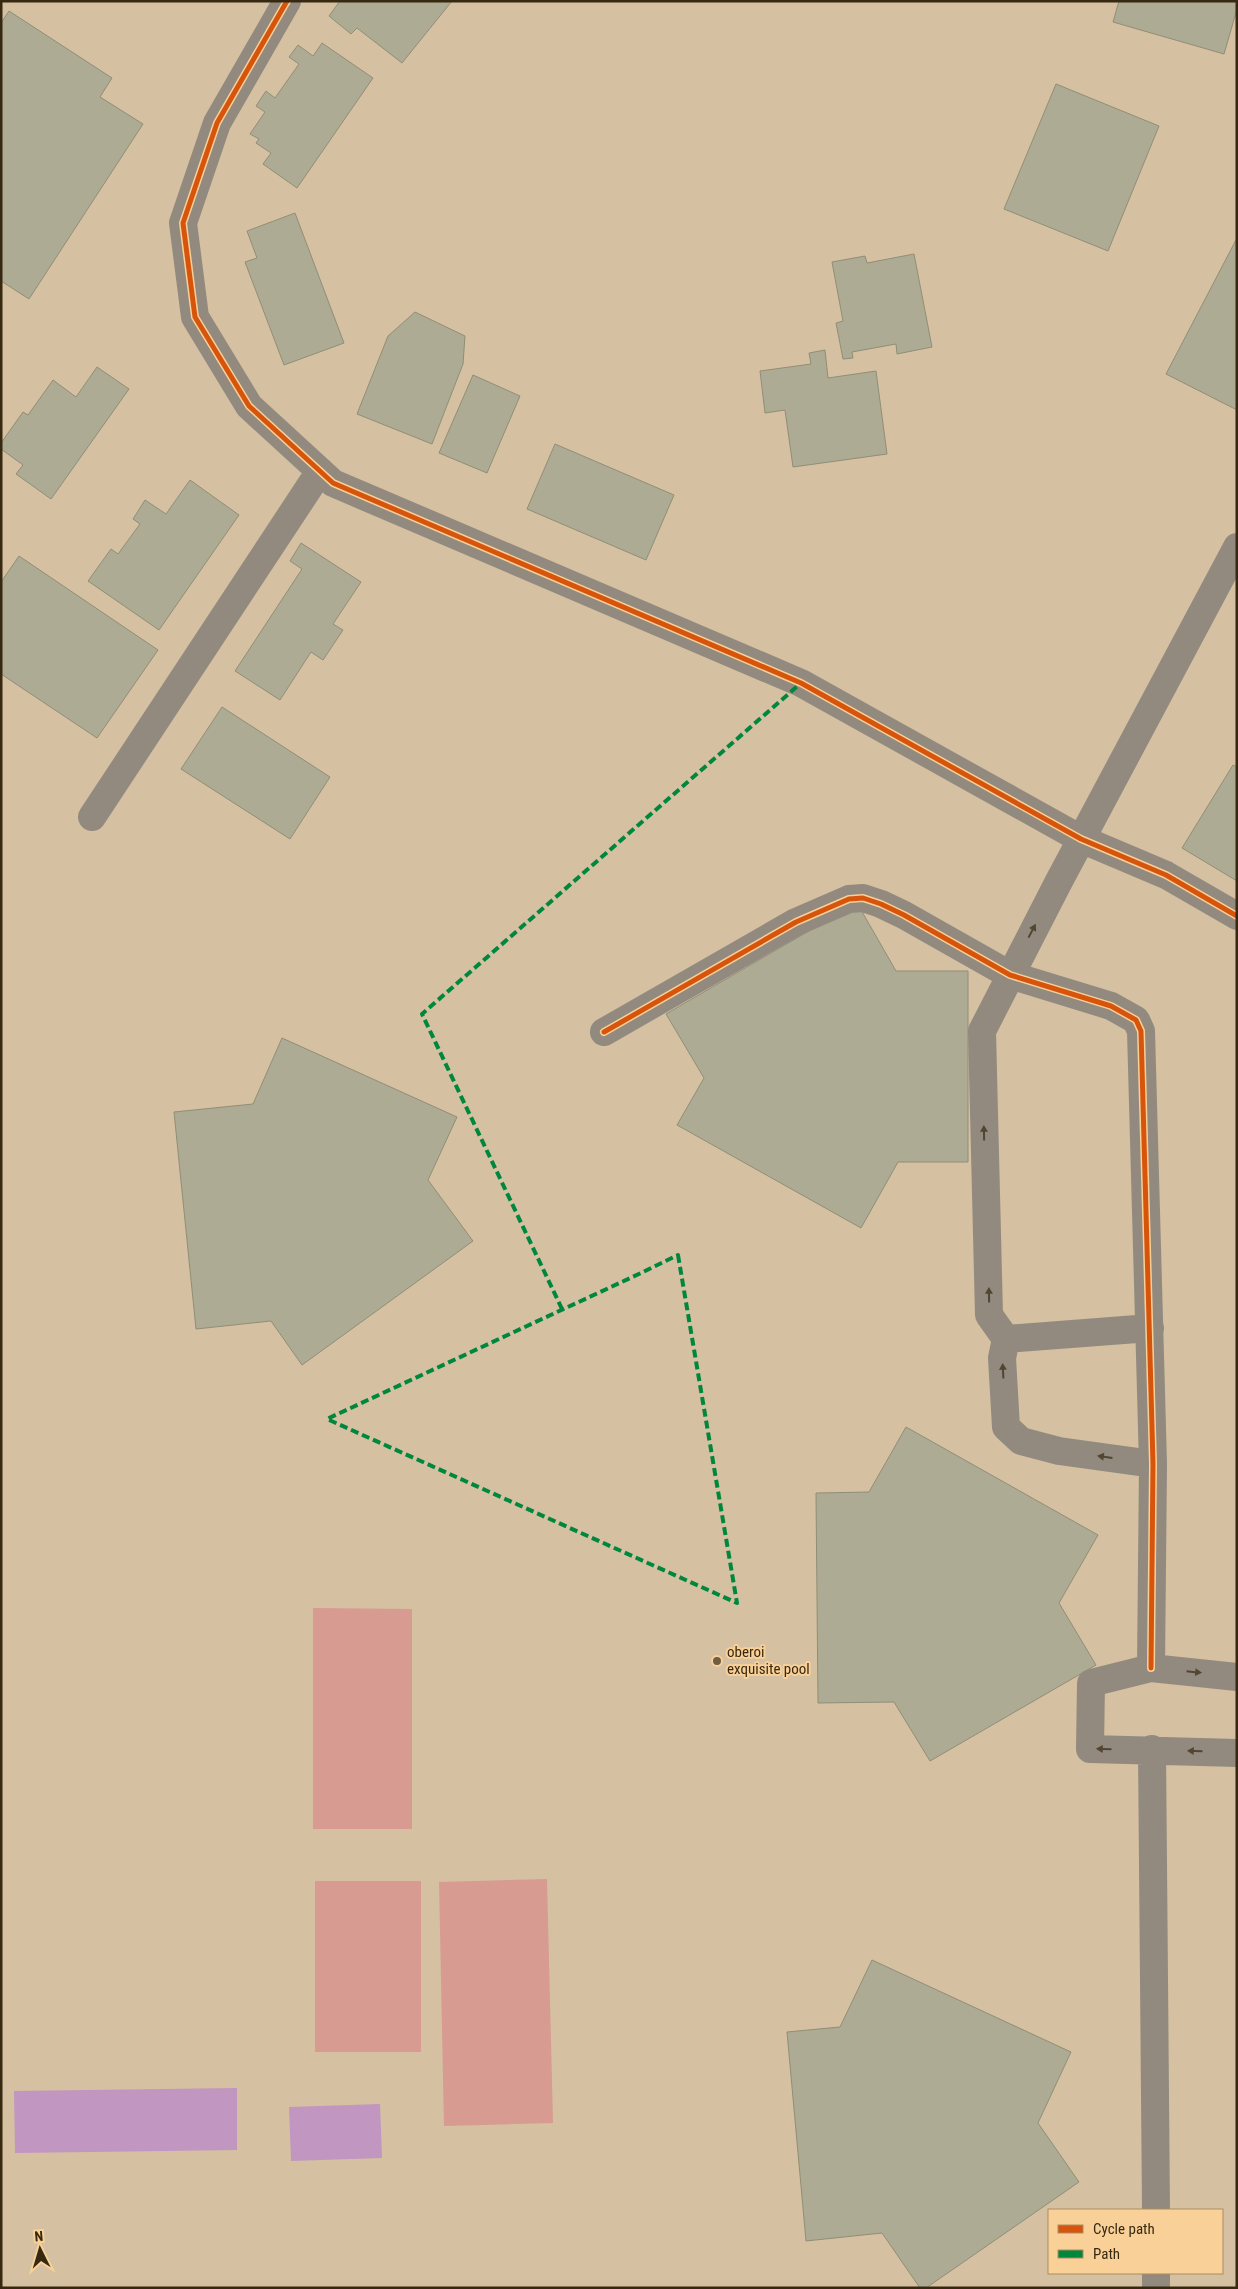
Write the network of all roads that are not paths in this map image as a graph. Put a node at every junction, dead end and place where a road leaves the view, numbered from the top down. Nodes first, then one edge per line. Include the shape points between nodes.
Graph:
1 (287, 1) edge
2 (320, 471) junction
3 (1237, 547) edge
4 (92, 817) dead end
5 (1081, 839) junction
6 (1237, 916) edge
7 (1010, 975) junction
8 (604, 1032) dead end
9 (1150, 1328) junction
10 (1006, 1339) junction
11 (1153, 1464) junction
12 (1151, 1668) junction
13 (1237, 1677) edge
14 (1152, 1750) junction
15 (1237, 1753) edge
16 (1156, 2209) edge
17 (1156, 2274) edge
18 (1156, 2288) edge

1 - 2 street via 217,123 183,223 195,316 249,406
2 - 4 street
2 - 5 street via 333,483 801,683
3 - 5 street
5 - 6 street via 1166,875
7 -> 5 street
7 - 8 street via 881,904 863,898 849,899 796,922
7 - 9 street via 1112,1006 1136,1020 1140,1027
10 -> 7 street via 989,1315 982,1031
9 - 10 street
9 - 11 street
11 -> 10 street via 1059,1451 1021,1442 1013,1436 1006,1427 1004,1401 1002,1358
11 - 12 street
12 -> 13 street
14 -> 12 street via 1090,1749 1091,1683
15 -> 14 street
14 - 16 street
17 - 18 street

